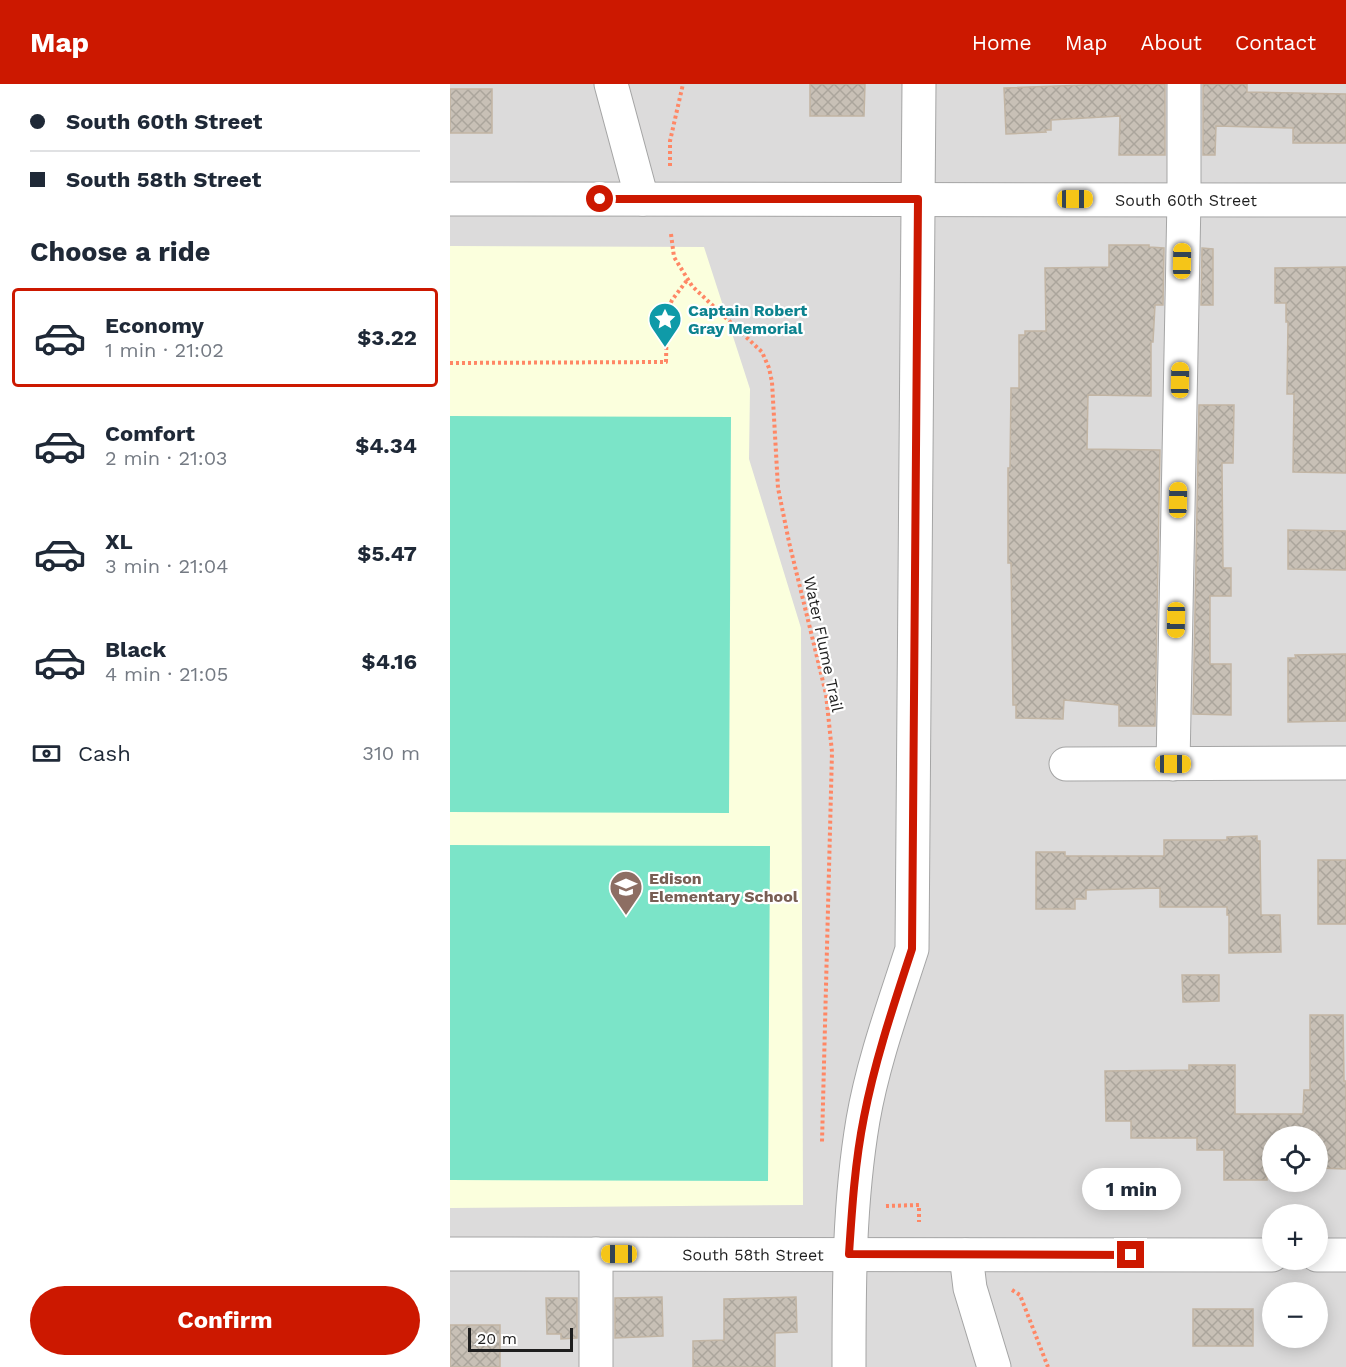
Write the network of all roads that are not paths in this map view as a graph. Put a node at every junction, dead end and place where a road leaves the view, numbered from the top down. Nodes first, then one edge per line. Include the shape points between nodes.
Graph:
1 (611, 84) edge
2 (919, 84) edge
3 (1184, 84) edge
4 (450, 199) edge
5 (642, 199) junction
6 (918, 199) junction
7 (1184, 199) junction
8 (1346, 200) edge
9 (1346, 763) edge
10 (1066, 764) dead end
11 (1173, 764) junction
12 (450, 1254) edge
13 (596, 1254) junction
14 (849, 1254) junction
15 (966, 1255) junction
16 (1262, 1255) edge
17 (1328, 1255) edge
18 (1346, 1255) edge
19 (596, 1367) edge
20 (849, 1367) edge
21 (994, 1367) edge

1 - 5 street
2 - 6 street
3 - 7 street
4 - 5 street, South 60th Street
5 - 6 street, South 60th Street
6 - 7 street, South 60th Street
6 - 14 street via 912,949 864,1118
7 - 8 street, South 60th Street
7 - 11 street
9 - 11 street
10 - 11 street
12 - 13 street, South 58th Street
13 - 14 street, South 58th Street
13 - 19 street
14 - 15 street, South 58th Street
14 - 20 street
15 - 16 street, South 58th Street
15 - 21 street via 970,1288
17 - 18 street

